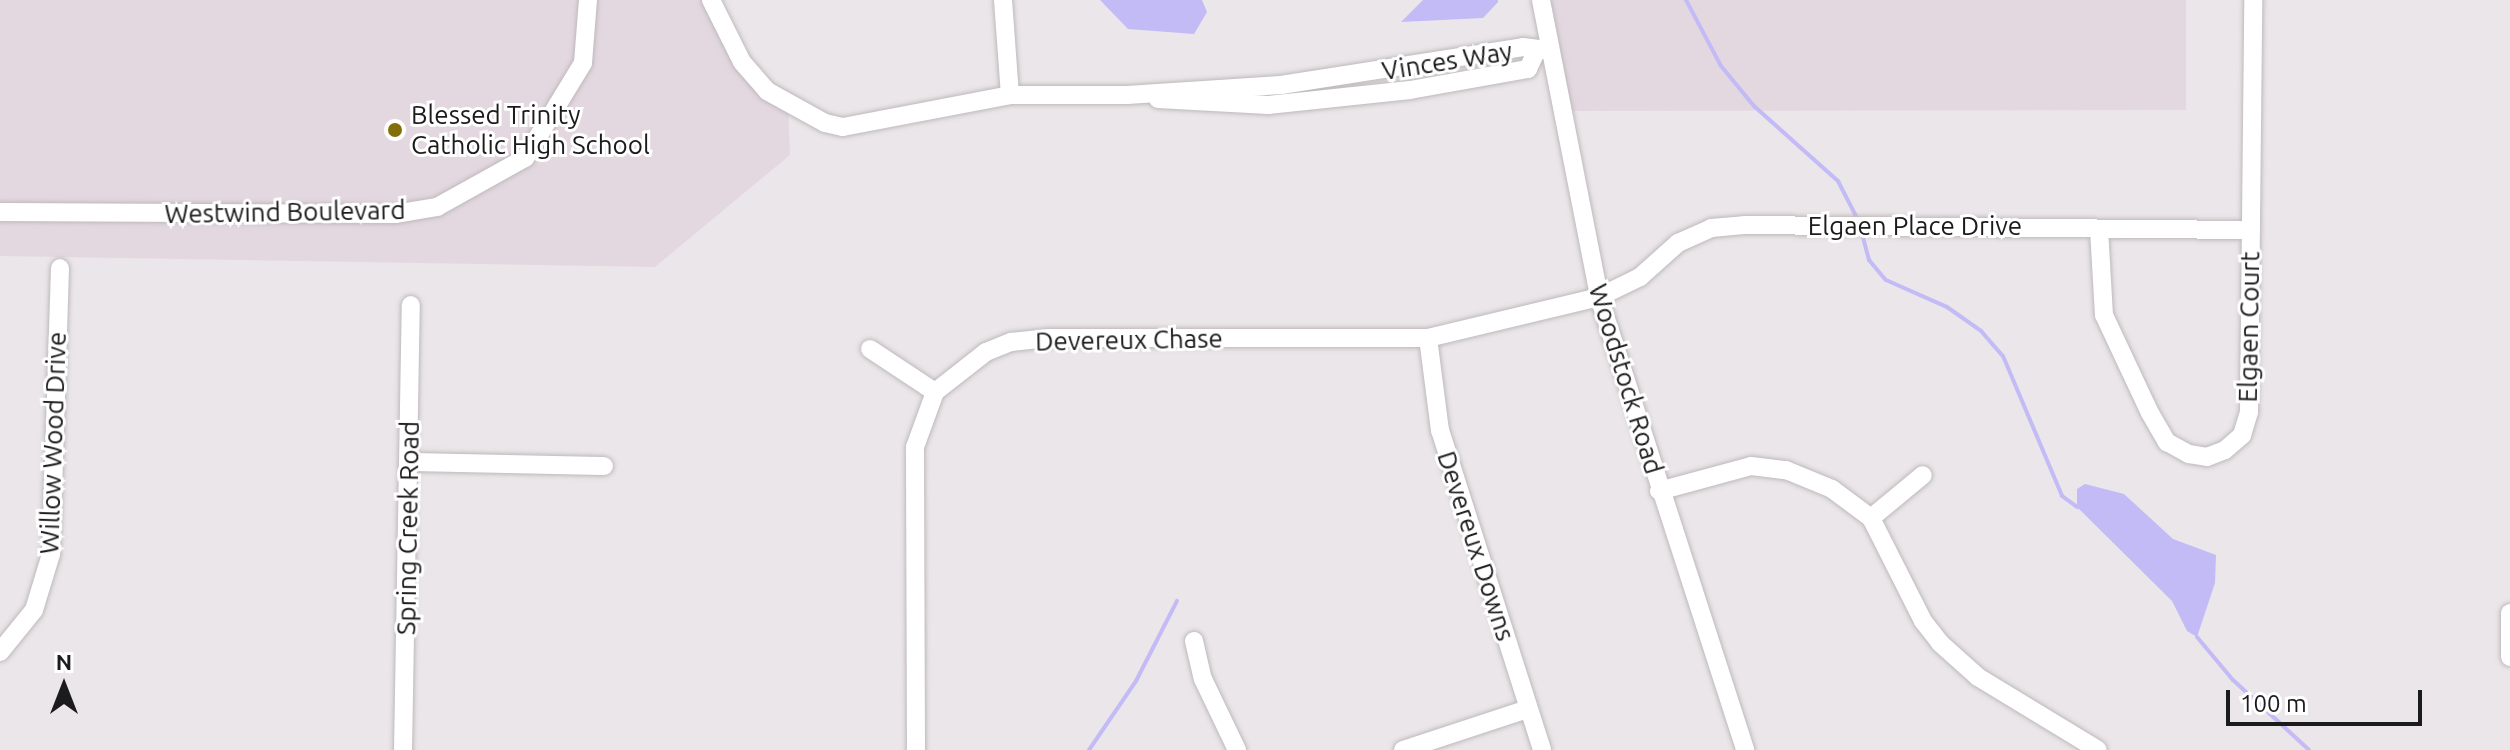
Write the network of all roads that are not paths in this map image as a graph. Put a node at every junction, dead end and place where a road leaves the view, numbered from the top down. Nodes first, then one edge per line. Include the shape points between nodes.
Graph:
1 (588, 0) edge
2 (711, 0) edge
3 (1003, 0) edge
4 (1541, 0) edge
5 (2253, 0) edge
6 (1543, 51) junction
7 (1010, 95) junction
8 (0, 212) edge
9 (2099, 229) junction
10 (2251, 230) junction
11 (60, 268) dead end
12 (1599, 297) junction
13 (411, 305) dead end
14 (1428, 338) junction
15 (870, 349) dead end
16 (935, 392) junction
17 (410, 462) junction
18 (604, 466) dead end
19 (1923, 475) dead end
20 (1659, 491) junction
21 (1871, 518) junction
22 (2510, 613) edge
23 (1194, 641) dead end
24 (0, 652) edge
25 (2510, 657) edge
26 (1528, 709) junction
27 (403, 750) edge
28 (916, 750) edge
29 (1237, 750) edge
30 (1403, 750) edge
31 (1542, 750) edge
32 (1745, 750) edge
33 (2098, 750) edge

1 - 8 street, Westwind Boulevard via 583,63 525,158 437,207 395,214
2 - 7 street, Vinces Way via 755,79 778,100 825,123 863,124
3 - 7 street
4 - 6 street, Woodstock Road
5 - 10 street, Elgaen Court
6 - 7 street, Vinces Way via 1528,69 1318,101 1228,105 1127,95
6 - 12 street, Woodstock Road
9 - 10 street, Elgaen Place Drive
9 - 10 street, Elgaen Court via 2104,315 2150,413 2167,442 2207,457 2242,435 2249,412
9 - 12 street, Elgaen Place Drive via 1711,228 1678,243 1640,277
11 - 24 street, Willow Wood Drive via 49,564 34,610
12 - 14 street, Devereux Chase
12 - 20 street, Woodstock Road
13 - 17 street, Spring Creek Road
14 - 16 street, Devereux Chase via 1037,339 986,352
14 - 26 street, Devereux Downs via 1440,430
15 - 16 street
16 - 28 street via 912,466
17 - 18 street
17 - 27 street, Spring Creek Road
19 - 21 street
20 - 21 street via 1751,466 1786,470 1832,489
20 - 32 street, Woodstock Road
21 - 33 street via 1923,621 1940,643 1978,677
22 - 25 street
23 - 29 street via 1203,679
26 - 30 street
26 - 31 street, Devereux Downs

